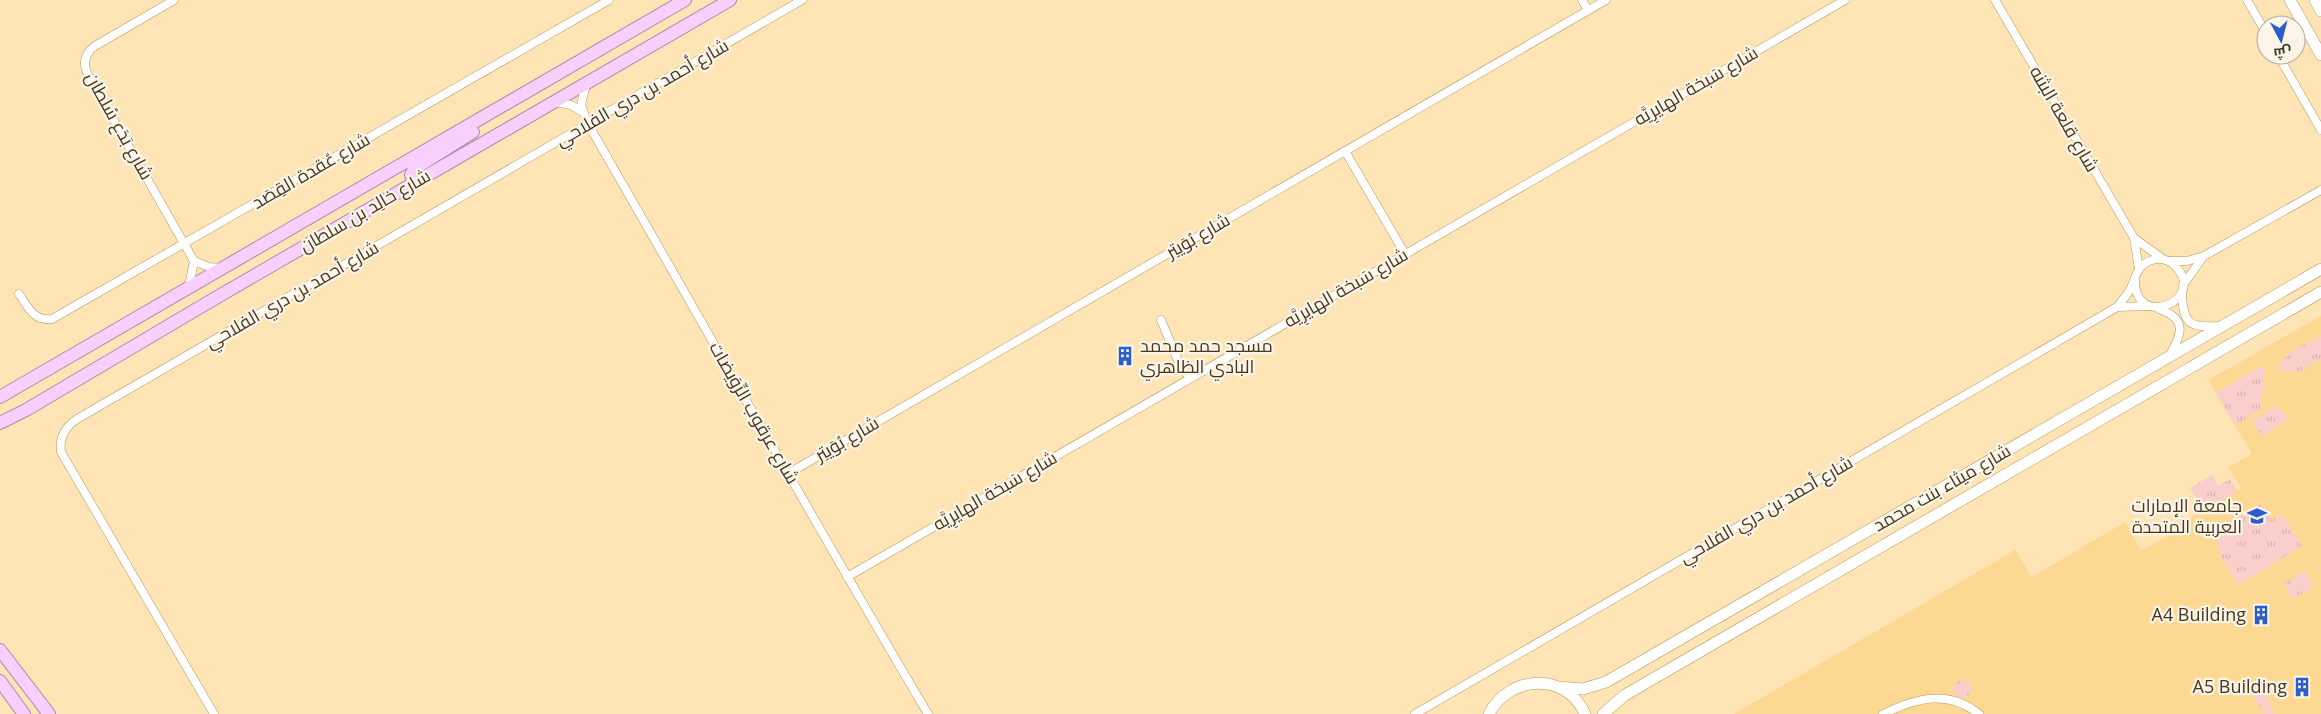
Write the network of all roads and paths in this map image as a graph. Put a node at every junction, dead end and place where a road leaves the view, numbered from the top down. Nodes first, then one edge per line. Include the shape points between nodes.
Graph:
1 (174, 0) edge
2 (609, 0) edge
3 (685, 0) edge
4 (730, 0) edge
5 (802, 0) edge
6 (1582, 0) edge
7 (1606, 0) edge
8 (1845, 0) edge
9 (1995, 0) edge
10 (2248, 0) edge
11 (2290, 0) edge
12 (2315, 0) edge
13 (1588, 10) junction
14 (2321, 11) edge
15 (2256, 15) edge
16 (2321, 55) edge
17 (2284, 65) edge
18 (587, 82) junction
19 (516, 98) junction
20 (554, 102) junction
21 (581, 111) junction
22 (588, 124) junction
23 (2321, 130) edge
24 (1345, 151) junction
25 (414, 183) junction
26 (2321, 190) edge
27 (2134, 238) junction
28 (186, 244) junction
29 (1405, 254) junction
30 (2204, 256) junction
31 (2166, 260) junction
32 (194, 261) junction
33 (225, 268) junction
34 (2139, 269) junction
35 (2320, 269) edge
36 (2135, 280) junction
37 (189, 288) junction
38 (2182, 288) junction
39 (2321, 292) edge
40 (20, 294) dead end
41 (2153, 306) junction
42 (2117, 307) junction
43 (1161, 320) dead end
44 (2222, 326) junction
45 (2168, 358) junction
46 (1190, 378) junction
47 (0, 397) edge
48 (0, 423) edge
49 (789, 473) junction
50 (847, 577) junction
51 (0, 650) edge
52 (0, 681) edge
53 (1558, 687) junction
54 (24, 714) edge
55 (49, 714) edge
56 (214, 714) edge
57 (928, 714) edge
58 (1415, 714) edge
59 (1489, 714) edge
60 (1585, 714) edge
61 (1603, 714) edge
62 (1883, 714) edge
63 (1978, 714) edge

1 - 28 street, شارع بَدَع سُلطان via 94,46 86,57 85,66
2 - 28 street, شارع عُقدة القِصَد
3 - 19 main road, شارع خالِد بن سلطان
4 - 18 main road, شارع خالِد بن سلطان
5 - 22 street, شارع أحمد بن دري الفلاحي
6 - 13 street
7 - 13 street, شارع بُوَيتِر
8 - 29 street, شارع سَبخة الهايرِيَّه
9 - 27 street, شارع قلعة البثنه
10 - 15 street
11 - 16 main road
12 - 14 main road
13 - 24 street, شارع بُوَيتِر
17 - 23 street
18 - 20 main road, شارع خالِد بن سلطان
18 - 21 street
19 - 25 main road via 496,118 414,169 410,175
19 - 33 main road, شارع خالِد بن سلطان
20 - 21 street via 566,103
20 - 25 main road, شارع خالِد بن سلطان
21 - 22 street, شارع عرقوب الرِّوَيضات
22 - 49 street, شارع عرقوب الرِّوَيضات
22 - 56 street, شارع أحمد بن دري الفلاحي via 77,419 65,430 60,445 62,452
24 - 29 street
24 - 49 street, شارع بُوَيتِر
25 - 48 main road, شارع خالِد بن سلطان
26 - 30 street
27 - 31 street, شارع قلعة البثنه
27 - 34 street, شارع قلعة البثنه
28 - 32 street, شارع بَدَع سُلطان
28 - 40 street, شارع عُقدة القِصَد via 52,319 34,316
29 - 46 street, شارع سَبخة الهايرِيَّه
30 - 31 street via 2187,261
30 - 38 street
31 - 34 street via 2150,260
31 - 38 street via 2181,272
32 - 33 street via 209,267
32 - 37 street
33 - 37 main road, شارع خالِد بن سلطان
34 - 36 street
35 - 44 main road, شارع ميثاء بنت محمد
36 - 41 street via 2139,298
36 - 42 street, شارع أحمد بن دري الفلاحي
37 - 47 main road, شارع خالِد بن سلطان
38 - 41 street via 2171,304
38 - 44 street via 2182,310 2188,321 2198,327
39 - 61 main road, شارع ميثاء بنت محمد via 1634,690 1614,702
41 - 42 street, شارع أحمد بن دري الفلاحي
41 - 45 street via 2172,314 2180,326 2178,341
42 - 58 street, شارع أحمد بن دري الفلاحي
43 - 46 street via 1179,363
44 - 45 main road, شارع ميثاء بنت محمد
45 - 53 main road, شارع ميثاء بنت محمد via 1606,682 1583,689
46 - 50 street, شارع سَبخة الهايرِيَّه
49 - 50 street, شارع عرقوب الرِّوَيضات
50 - 57 street, شارع عرقوب الرِّوَيضات
51 - 55 main road
52 - 54 main road
53 - 59 main road, شارع ميثاء بنت محمد via 1534,682 1518,686 1498,700
53 - 60 main road via 1573,697
62 - 63 street via 1921,698 1942,697 1968,706

